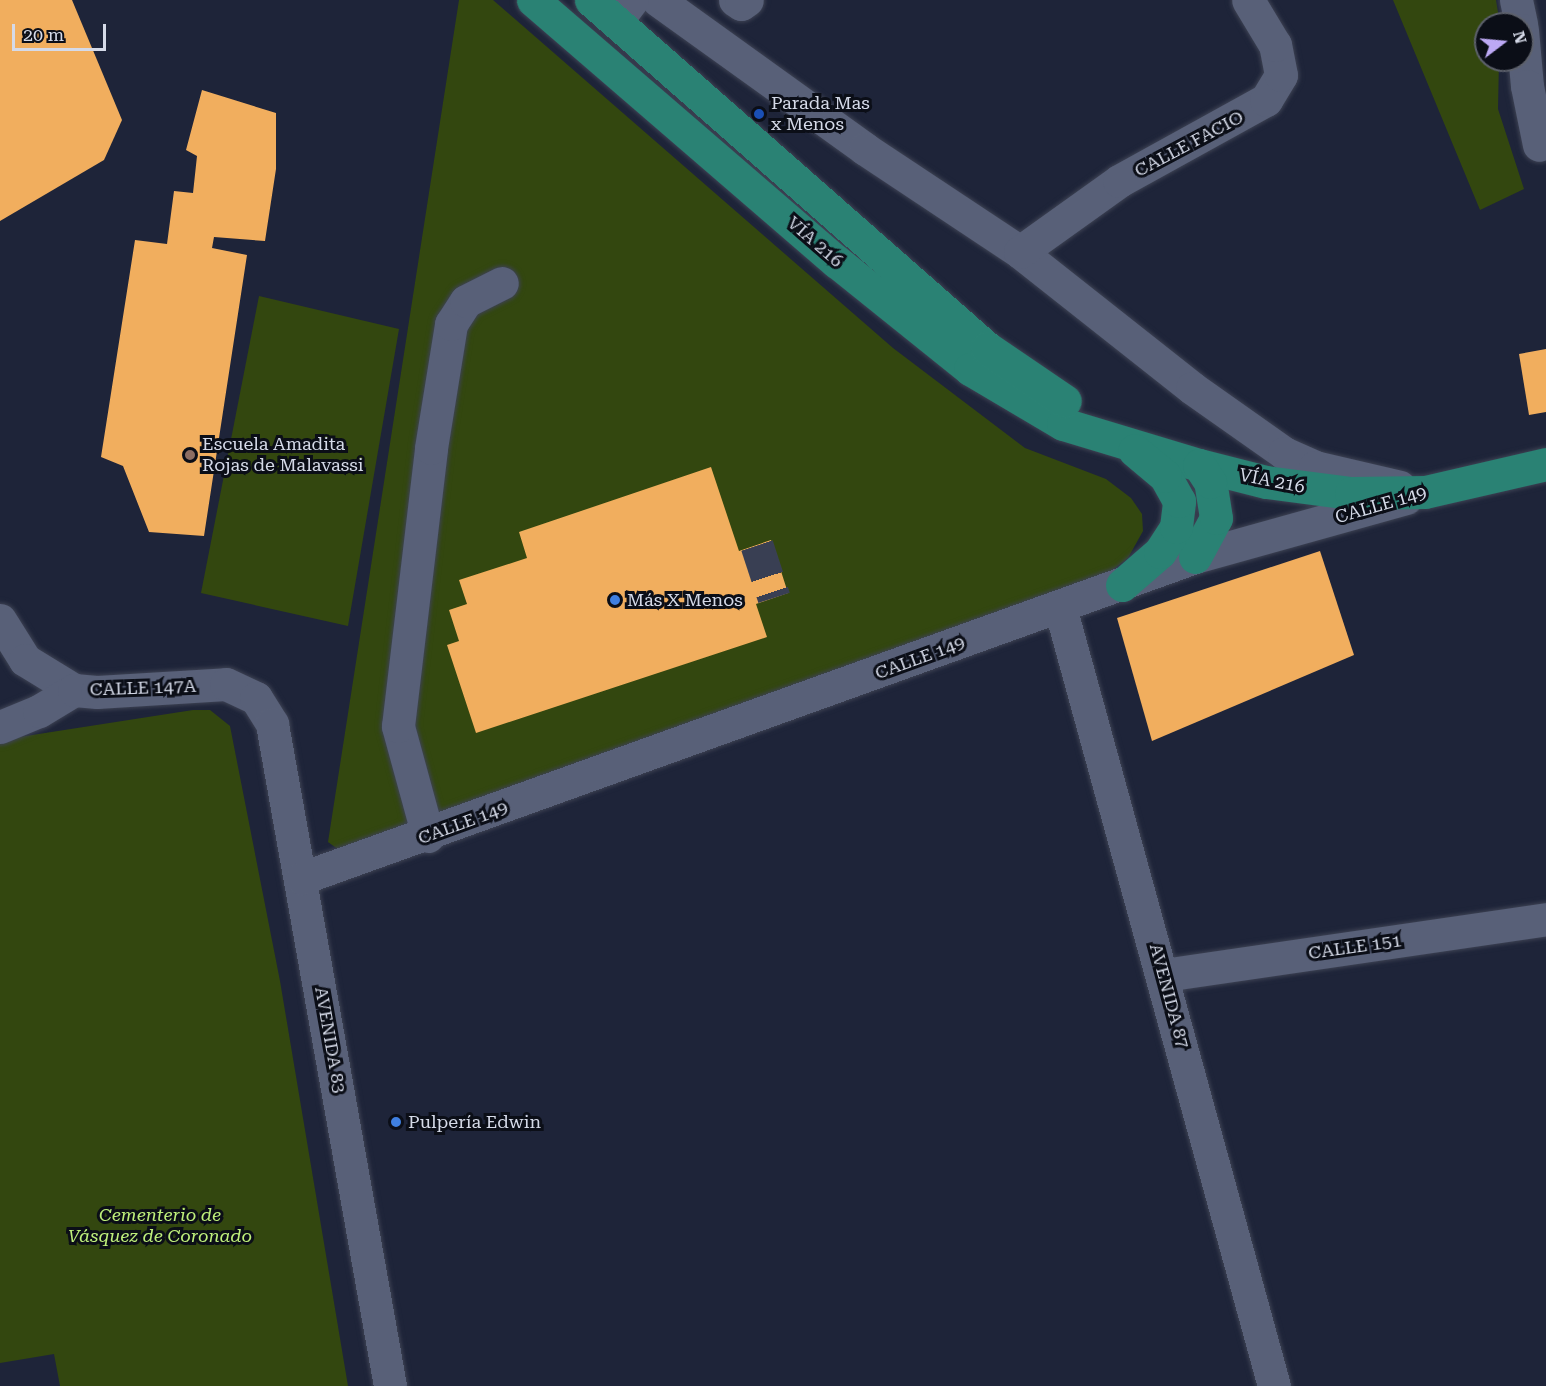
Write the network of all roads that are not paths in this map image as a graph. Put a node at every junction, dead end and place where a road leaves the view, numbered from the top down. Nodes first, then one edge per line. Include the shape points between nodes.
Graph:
1 (533, 0) edge
2 (591, 0) edge
3 (658, 0) edge
4 (735, 0) edge
5 (747, 0) edge
6 (1248, 0) edge
7 (625, 10) edge
8 (1533, 72) edge
9 (1539, 145) dead end
10 (1020, 252) junction
11 (502, 283) dead end
12 (1124, 441) junction
13 (1546, 464) edge
14 (1199, 465) junction
15 (1425, 492) junction
16 (1195, 557) junction
17 (1122, 585) junction
18 (1060, 607) junction
19 (0, 620) edge
20 (74, 690) junction
21 (256, 698) joint
22 (0, 727) edge
23 (429, 836) junction
24 (302, 878) junction
25 (1546, 919) edge
26 (1164, 975) junction
27 (390, 1386) edge
28 (1274, 1386) edge

1 - 12 main road, VÍA 216 via 837,262 970,369 1063,424
2 - 7 main road, VÍA 216
3 - 10 street via 865,149
4 - 5 street via 741,4
6 - 10 street, CALLE FACIO via 1275,45 1281,75 1266,100 1119,181
7 - 12 main road, VÍA 216 via 987,348
8 - 9 street
10 - 15 street via 1192,388 1284,453 1315,467
11 - 23 street via 466,301 451,324 425,493 398,726
12 - 14 main road, VÍA 216
12 - 17 main road via 1166,476 1179,501 1176,527 1160,552
13 - 15 main road, CALLE 149
14 - 15 main road, VÍA 216 via 1316,489
14 - 16 main road via 1210,482 1216,518
15 - 16 street, CALLE 149
16 - 17 street, CALLE 149
17 - 18 street, CALLE 149
18 - 23 street, CALLE 149
18 - 26 street, AVENIDA 87
19 - 20 street via 25,660
20 - 21 street, CALLE 147A via 226,684
20 - 22 street, CALLE 147A via 39,711
21 - 24 street, AVENIDA 83 via 272,724 280,750
23 - 24 street, CALLE 149
24 - 27 street, AVENIDA 83
25 - 26 street, CALLE 151
26 - 28 street, AVENIDA 87

